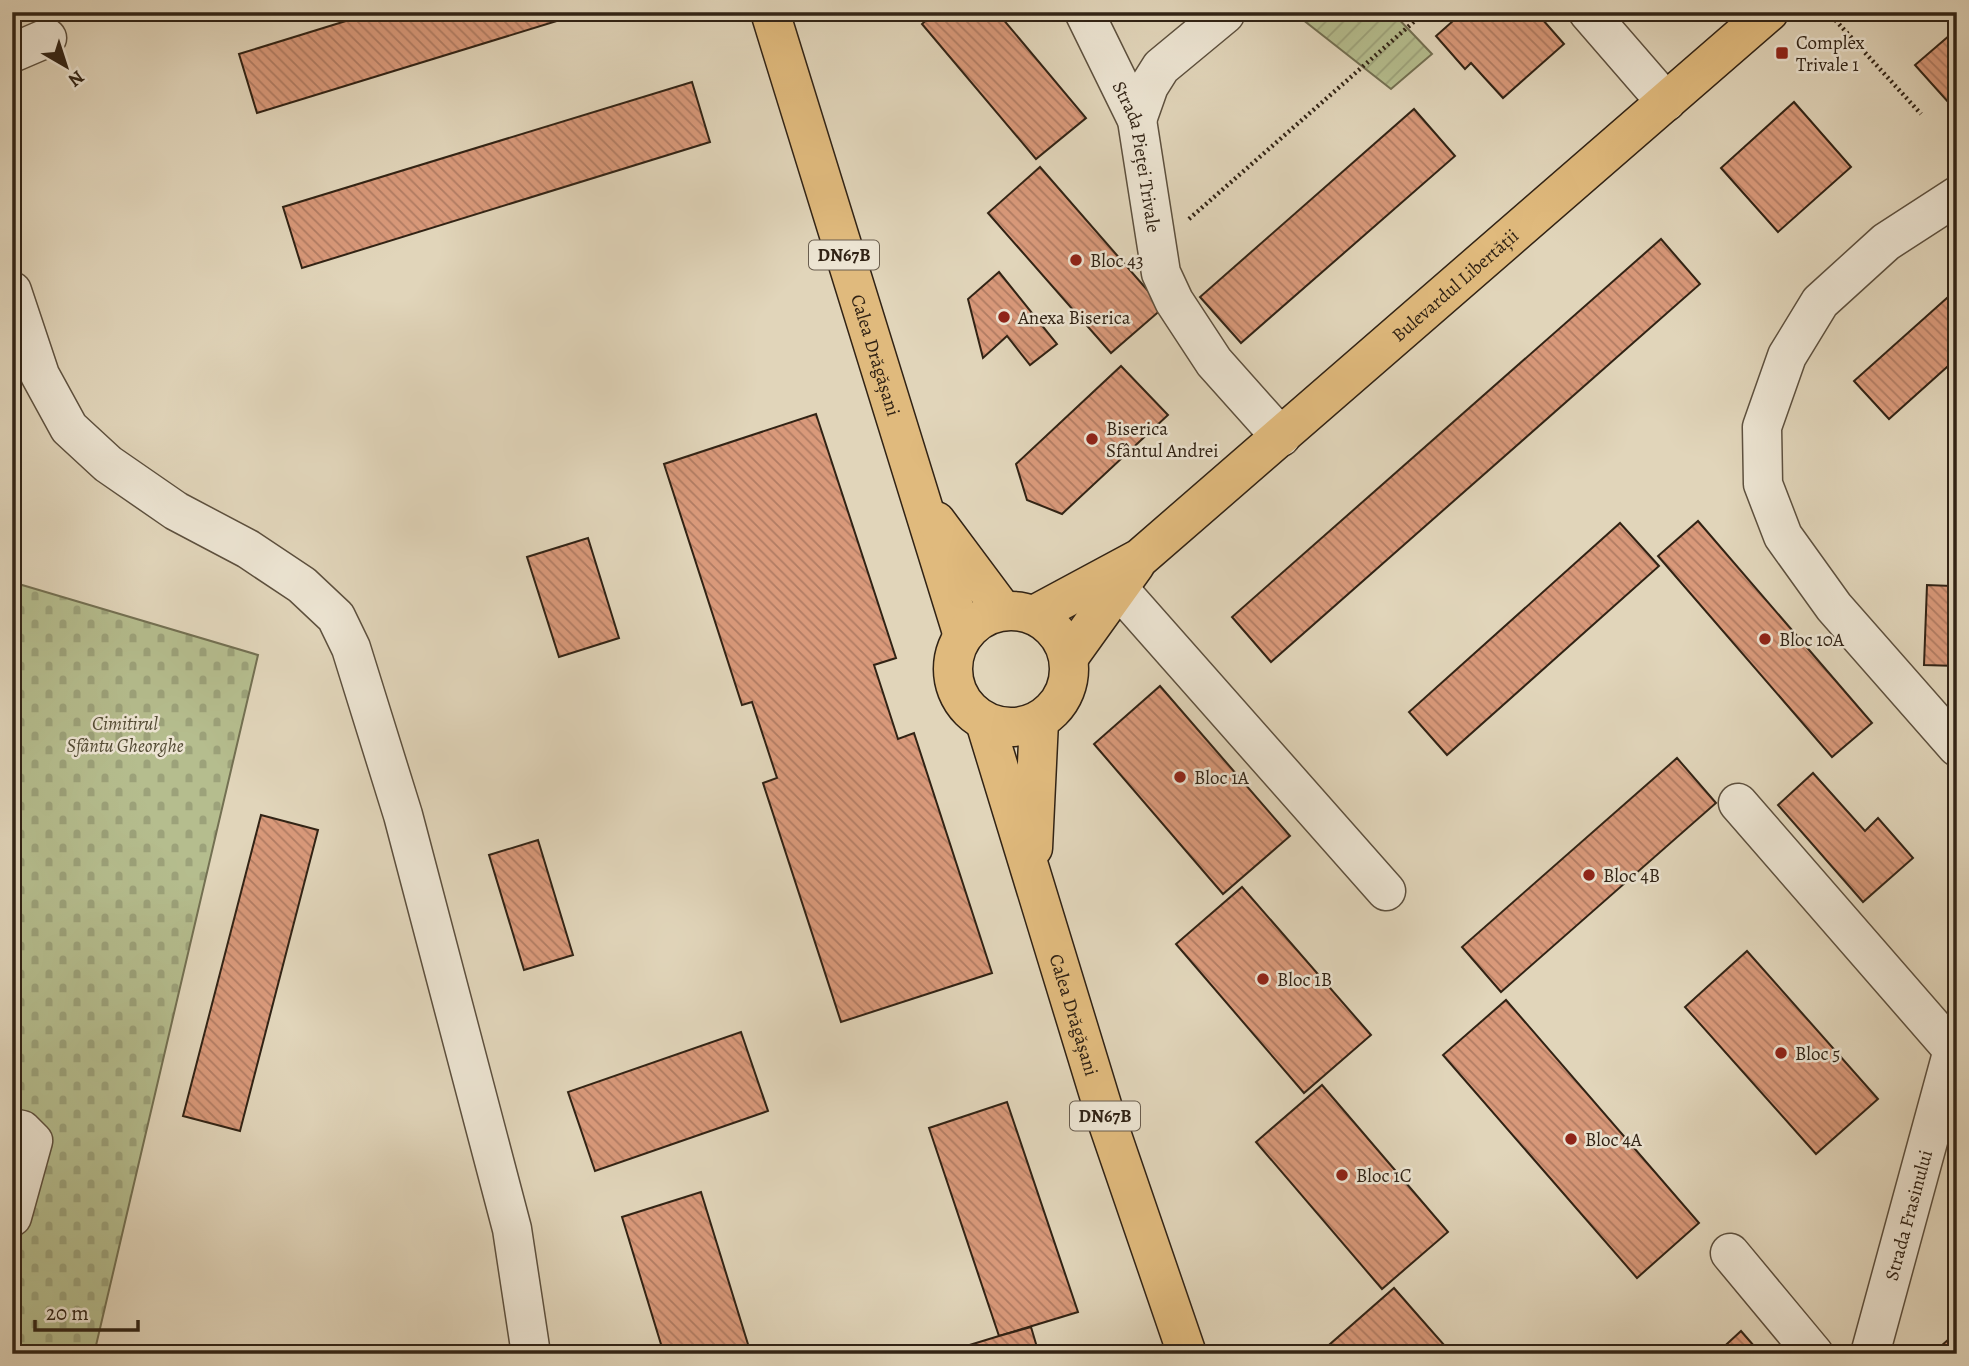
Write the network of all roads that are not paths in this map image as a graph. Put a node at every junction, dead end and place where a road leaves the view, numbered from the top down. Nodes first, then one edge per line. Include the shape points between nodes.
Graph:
1 (770, 12) edge
2 (1084, 12) edge
3 (1588, 12) edge
4 (1769, 12) edge
5 (1224, 14) dead end
6 (47, 38) dead end
7 (12, 53) edge
8 (1666, 102) junction
9 (1137, 120) junction
10 (1957, 196) edge
11 (12, 291) edge
12 (1281, 438) junction
13 (918, 497) junction
14 (1129, 573) junction
15 (1018, 613) junction
16 (963, 636) junction
17 (1069, 657) junction
18 (1040, 721) junction
19 (985, 722) junction
20 (1957, 747) edge
21 (1738, 803) dead end
22 (1031, 875) junction
23 (1386, 891) dead end
24 (1955, 1043) edge
25 (12, 1128) edge
26 (12, 1217) edge
27 (1730, 1253) dead end
28 (531, 1354) edge
29 (1187, 1354) edge
30 (1814, 1354) edge
31 (1870, 1354) edge

1 - 13 main road, Calea Drăgășani / DN67B
2 - 9 street, Strada Pieței Trivale
3 - 8 street
4 - 8 main road, Bulevardul Libertății
5 - 9 street via 1161,67
6 - 7 street
8 - 12 main road, Bulevardul Libertății
9 - 12 street, Strada Pieței Trivale via 1161,273 1192,333
10 - 20 street via 1886,242 1820,302 1787,356 1762,427 1763,484 1783,536 1834,607
11 - 28 street via 40,375 69,428 108,464 176,511 248,549 302,585 335,617 346,637 403,814 489,1139 512,1229
12 - 14 main road, Bulevardul Libertății
13 - 15 main road, Calea Drăgășani
13 - 16 main road, Calea Drăgășani
14 - 15 main road, Bulevardul Libertății
14 - 17 main road, Bulevardul Libertății
14 - 23 street
15 - 16 main road via 987,615
15 - 17 main road via 1050,625
16 - 19 main road via 954,654 952,674 963,702
17 - 18 main road via 1065,694
18 - 19 main road via 1022,727
18 - 22 main road, Calea Drăgășani
19 - 22 main road, Calea Drăgășani
21 - 24 street
22 - 29 main road, Calea Drăgășani / DN67B via 1106,1118
24 - 31 street, Strada Frasinului
25 - 26 street via 22,1130 33,1141
27 - 30 street

